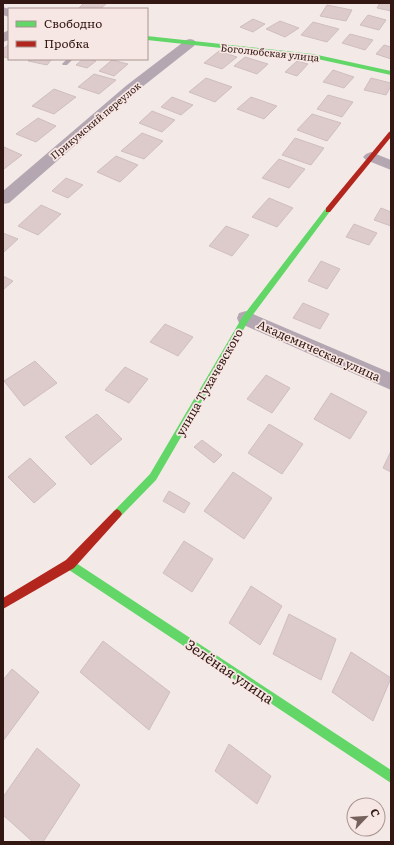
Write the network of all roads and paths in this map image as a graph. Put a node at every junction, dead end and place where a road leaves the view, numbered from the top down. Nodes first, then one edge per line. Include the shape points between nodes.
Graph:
1 (148, 38) edge
2 (190, 43) junction
3 (391, 73) edge
4 (391, 133) edge
5 (372, 157) junction
6 (391, 165) edge
7 (3, 199) edge
8 (246, 318) junction
9 (391, 382) edge
10 (70, 564) junction
11 (3, 604) edge
12 (391, 777) edge

1 - 2 street, Боголюбская улица
2 - 3 street, Боголюбская улица via 313,56
2 - 7 street, Прикумский переулок via 132,88
4 - 5 street, улица Тухачевского
5 - 6 street
5 - 8 street, улица Тухачевского via 311,230
8 - 9 street, Академическая улица
8 - 10 street, улица Тухачевского via 152,477
10 - 11 street, улица Тухачевского
10 - 12 street, Зелёная улица

